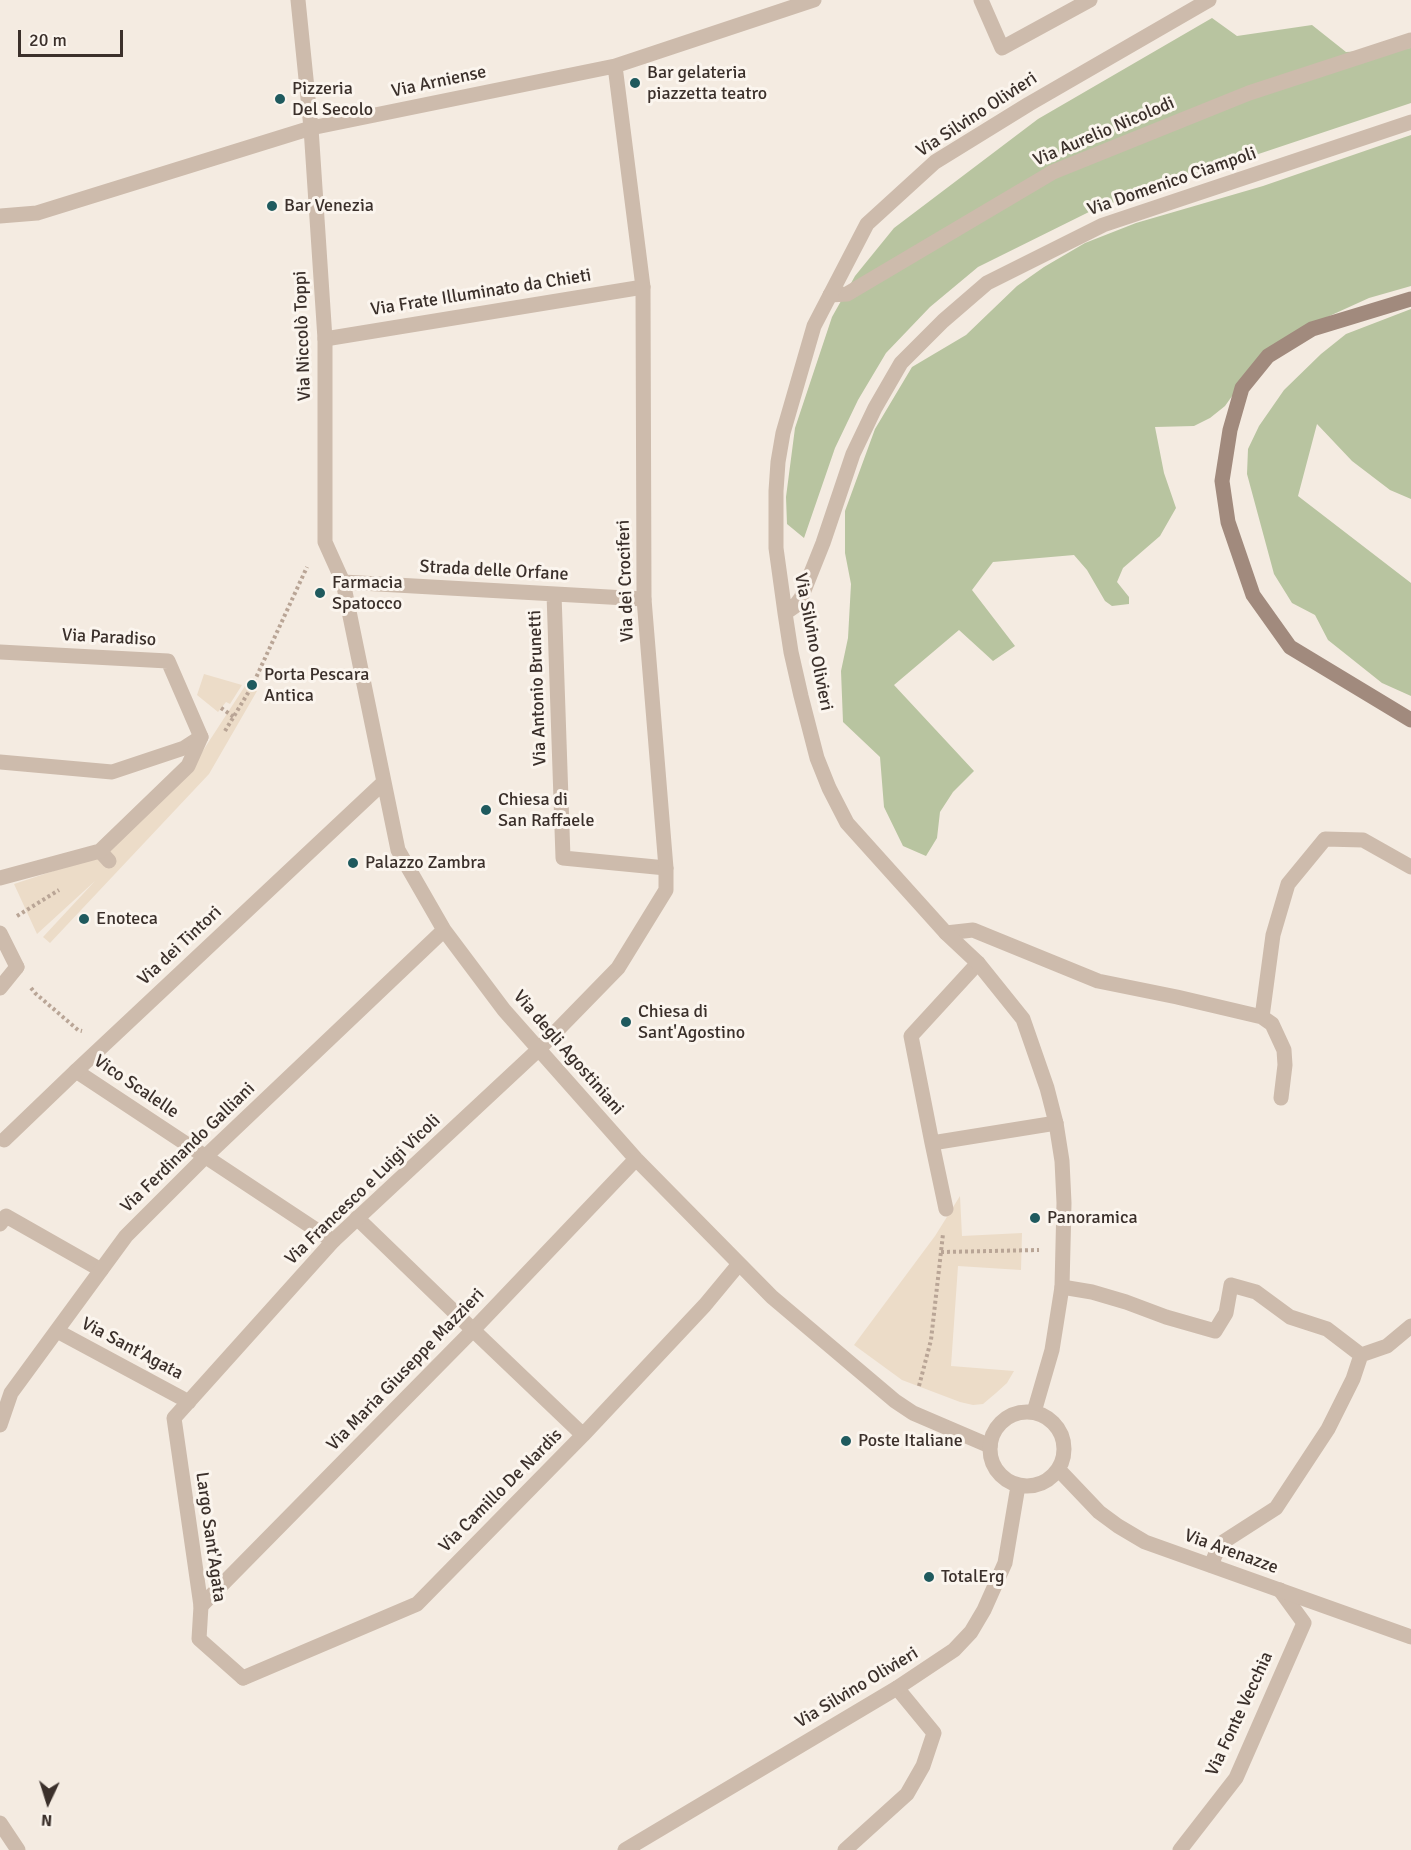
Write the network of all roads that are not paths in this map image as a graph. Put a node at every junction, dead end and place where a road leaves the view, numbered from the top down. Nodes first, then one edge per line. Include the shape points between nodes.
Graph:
1 (298, 0) edge
2 (814, 0) edge
3 (981, 0) edge
4 (1090, 0) edge
5 (1209, 0) edge
6 (1411, 40) edge
7 (615, 66) junction
8 (1411, 122) edge
9 (311, 128) junction
10 (0, 216) edge
11 (643, 287) junction
12 (830, 295) junction
13 (1411, 299) edge
14 (325, 339) junction
15 (325, 542) joint
16 (343, 582) junction
17 (554, 594) junction
18 (644, 599) junction
19 (785, 613) junction
20 (0, 651) edge
21 (1411, 720) edge
22 (201, 737) junction
23 (0, 762) edge
24 (384, 782) junction
25 (1411, 867) edge
26 (666, 868) junction
27 (0, 878) edge
28 (444, 930) junction
29 (0, 933) edge
30 (946, 933) junction
31 (978, 963) junction
32 (0, 988) edge
33 (1262, 1017) junction
34 (538, 1050) junction
35 (76, 1071) junction
36 (1281, 1098) dead end
37 (1056, 1123) junction
38 (4, 1140) dead end
39 (932, 1143) junction
40 (205, 1157) junction
41 (636, 1159) junction
42 (946, 1209) road end
43 (357, 1218) junction
44 (0, 1224) edge
45 (333, 1241) junction
46 (739, 1264) junction
47 (101, 1270) junction
48 (1062, 1287) junction
49 (1411, 1326) edge
50 (473, 1330) junction
51 (57, 1331) junction
52 (1411, 1342) edge
53 (1387, 1346) junction
54 (1361, 1355) junction
55 (189, 1402) junction
56 (1034, 1412) junction
57 (174, 1418) joint
58 (0, 1425) edge
59 (583, 1435) junction
60 (990, 1446) junction
61 (1059, 1470) junction
62 (1018, 1486) junction
63 (1211, 1565) junction
64 (1280, 1590) junction
65 (201, 1606) junction
66 (1411, 1637) edge
67 (243, 1678) joint
68 (897, 1688) junction
69 (0, 1822) edge
70 (18, 1850) edge
71 (625, 1850) edge
72 (845, 1850) edge
73 (1180, 1850) edge

1 - 9 street, Via Niccolò Toppi
2 - 7 street, Via Arniense
3 - 4 street via 1002,48
5 - 12 street, Via Silvino Olivieri via 935,162 867,224
6 - 12 street, Via Aurelio Nicolodi via 1248,93 1053,172 847,294
7 - 9 street, Via Arniense
7 - 11 street, Via dei Crociferi
8 - 19 street, Via Domenico Ciampoli via 1103,225 987,283 902,363 853,454 801,598
9 - 10 street, Via Arniense via 37,213
9 - 14 street, Via Niccolò Toppi
11 - 14 street, Via Frate Illuminato da Chieti
11 - 18 street, Via dei Crociferi
12 - 19 street, Via Silvino Olivieri via 814,326 778,462 776,548
13 - 21 main road via 1312,329 1268,356 1242,388 1222,481 1228,522 1253,595 1290,647
14 - 15 street, Via Niccolò Toppi
15 - 16 street, Via degli Agostiniani
16 - 17 street, Strada delle Orfane
16 - 24 street, Via degli Agostiniani
17 - 18 street, Strada delle Orfane
17 - 26 street, Via Antonio Brunetti via 563,858
18 - 26 street, Via dei Crociferi
19 - 30 street, Via Silvino Olivieri via 801,696 829,788 847,823
20 - 22 street, Via Paradiso via 168,662
22 - 23 street via 184,748 112,772
22 - 27 street via 188,766 104,856
24 - 28 street, Via degli Agostiniani via 398,850
24 - 35 street, Via dei Tintori
25 - 33 street via 1363,840 1325,839 1288,884 1273,935
26 - 34 street, Via dei Crociferi via 666,890 618,968
28 - 34 street, Via degli Agostiniani
28 - 40 street, Via Ferdinando Galliani
29 - 32 street via 17,967
30 - 31 street, Via Silvino Olivieri
30 - 33 street via 973,930 1098,981
31 - 37 street, Via Silvino Olivieri via 1023,1019
31 - 39 street via 911,1036
33 - 36 street via 1272,1024 1284,1050
34 - 41 street, Via degli Agostiniani
34 - 43 street, Via Francesco e Luigi Vicoli
35 - 38 street, Via dei Tintori
35 - 40 street, Vico Scalelle
37 - 39 street
37 - 48 street, Via Silvino Olivieri via 1062,1161
39 - 42 street
40 - 45 street, Vico Scalelle
40 - 47 street, Via Ferdinando Galliani via 126,1236
41 - 46 street, Via degli Agostiniani
41 - 50 street, Via Maria Giuseppe Mazzieri
43 - 45 street, Via Francesco e Luigi Vicoli
43 - 50 street
44 - 47 street via 6,1216
45 - 55 street, Via Francesco e Luigi Vicoli
46 - 59 street, Via Camillo De Nardis
46 - 60 street, Via degli Agostiniani via 772,1298 895,1401
47 - 51 street, Via Ferdinando Galliani
48 - 54 street via 1092,1292 1215,1331 1226,1313 1231,1285 1256,1292 1290,1317 1327,1329
48 - 56 street, Via Silvino Olivieri via 1052,1350
49 - 53 street
50 - 59 street
50 - 65 street, Via Maria Giuseppe Mazzieri
51 - 55 street, Via Sant'Agata
51 - 58 street, Via Ferdinando Galliani via 10,1393
52 - 53 street
53 - 54 street
54 - 63 street via 1328,1429 1276,1508 1220,1544
55 - 57 street, Via Francesco e Luigi Vicoli
56 - 60 street via 1022,1412 1000,1423
56 - 61 street via 1051,1420 1062,1435 1064,1459
57 - 65 street, Largo Sant'Agata
59 - 67 street, Via Camillo De Nardis via 417,1604
60 - 62 street via 990,1456 1000,1475
61 - 62 street via 1041,1485
61 - 63 street, Via Arenazze via 1118,1526 1145,1542
62 - 68 street, Via Silvino Olivieri via 1005,1563 984,1610 954,1650
63 - 64 street, Via Arenazze
64 - 66 street, Via Arenazze
64 - 73 street, Via Fonte Vecchia via 1304,1623 1236,1778
65 - 67 street, Largo Sant'Agata via 199,1639
68 - 71 street, Via Silvino Olivieri
68 - 72 street via 934,1733 923,1766 907,1794
69 - 70 street

